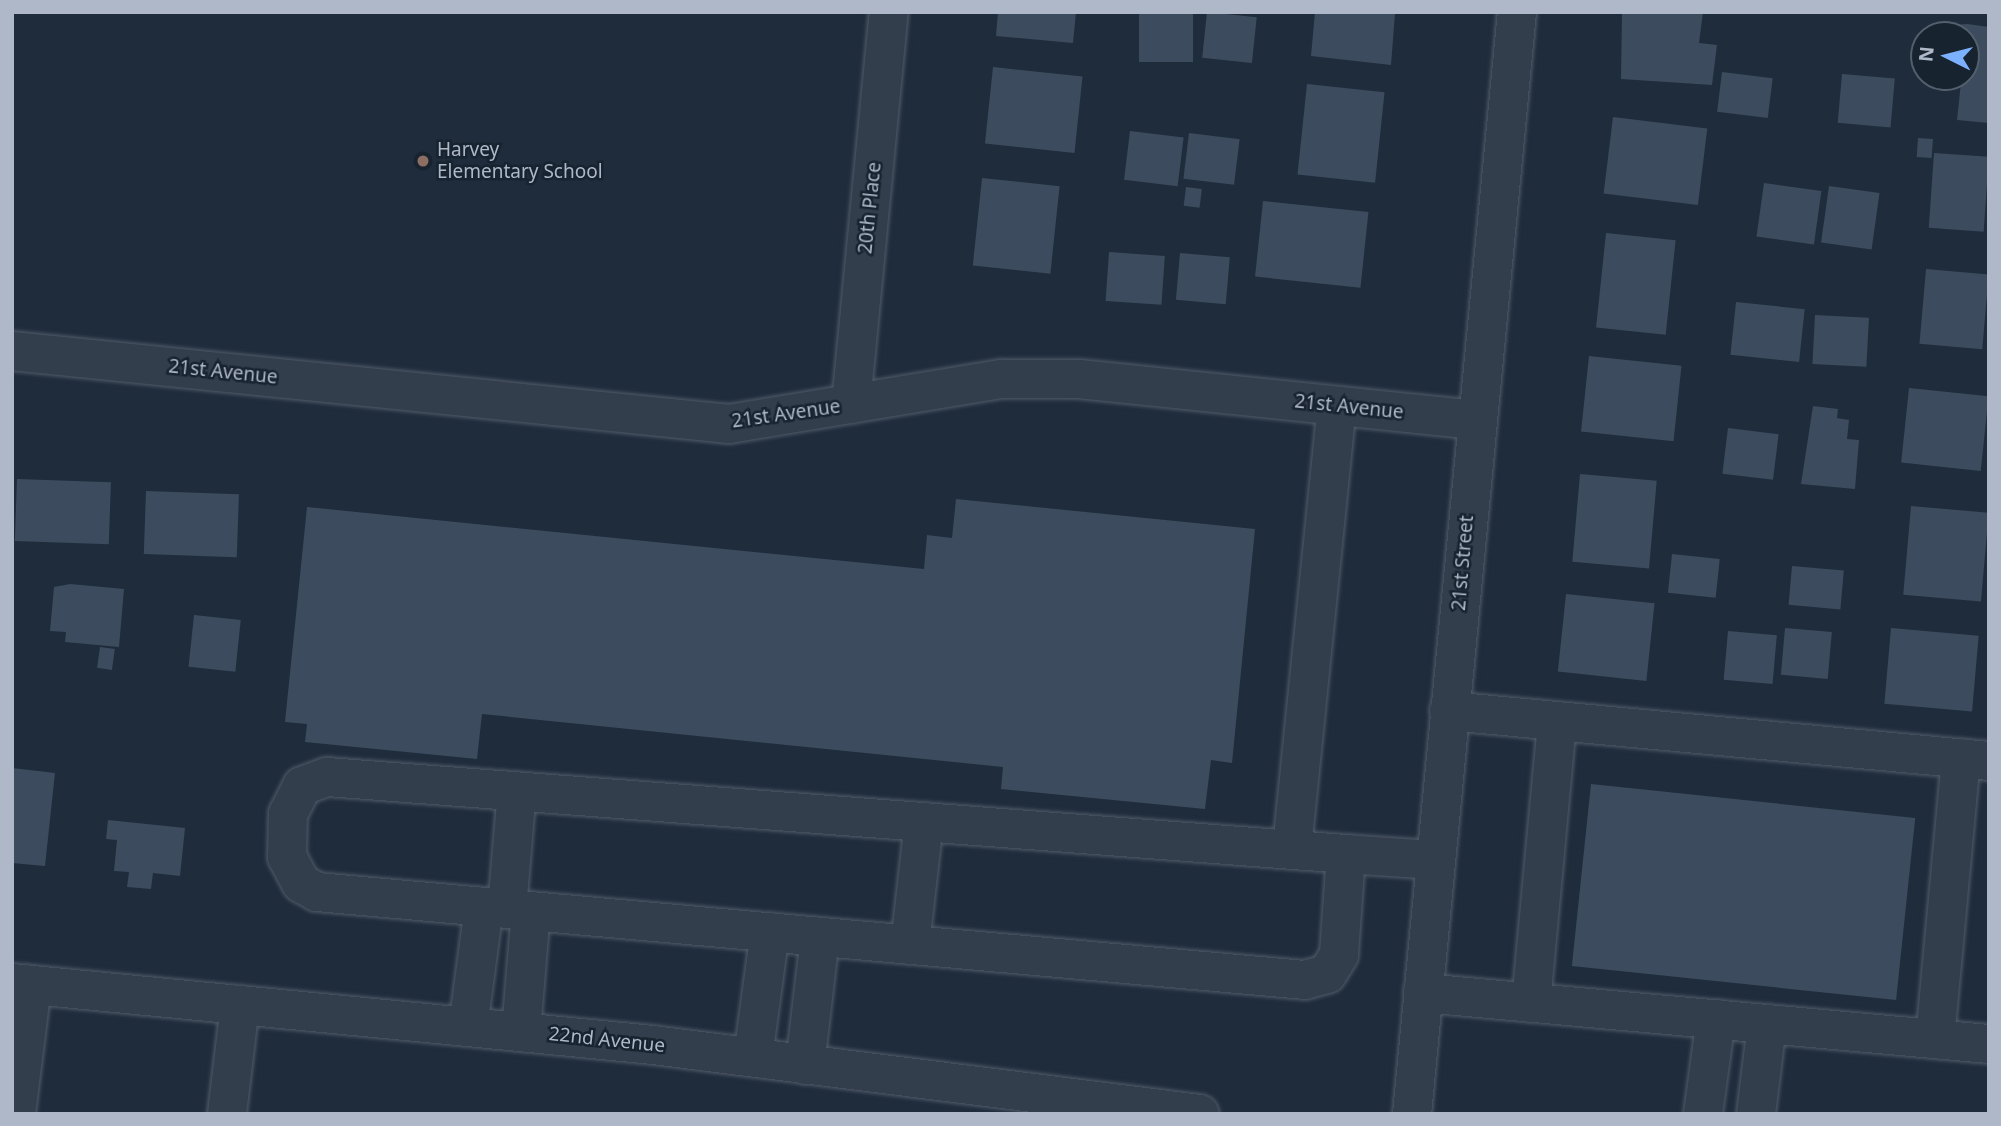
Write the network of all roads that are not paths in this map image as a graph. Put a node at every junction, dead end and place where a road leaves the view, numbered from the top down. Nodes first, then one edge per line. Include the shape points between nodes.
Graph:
1 (890, 12) edge
2 (1517, 12) edge
3 (12, 351) edge
4 (851, 404) junction
5 (1337, 406) junction
6 (1476, 420) junction
7 (1449, 711) junction
8 (1557, 721) junction
9 (1975, 760) edge
10 (517, 791) junction
11 (924, 822) junction
12 (1292, 848) junction
13 (1346, 854) junction
14 (1435, 860) junction
15 (507, 909) junction
16 (770, 932) junction
17 (820, 937) junction
18 (910, 945) junction
19 (22, 984) edge
20 (1423, 993) junction
21 (1531, 1003) junction
22 (240, 1005) junction
23 (1716, 1019) junction
24 (1768, 1024) junction
25 (468, 1027) junction
26 (521, 1032) junction
27 (1935, 1040) junction
28 (1989, 1044) edge
29 (753, 1057) junction
30 (805, 1065) junction
31 (1065, 1106) edge
32 (16, 1114) edge
33 (227, 1114) edge
34 (1200, 1114) edge
35 (1412, 1114) edge
36 (1703, 1114) edge
37 (1756, 1114) edge

1 - 4 street, 20th Place
2 - 6 street, 21st Street
3 - 4 street, 21st Avenue via 729,424
4 - 5 street, 21st Avenue via 952,384 1079,379
5 - 6 street, 21st Avenue
5 - 12 street
6 - 7 street, 21st Street
7 - 8 street
7 - 14 street, 21st Street
8 - 9 street
8 - 21 street
9 - 27 street
10 - 11 street
10 - 15 street
10 - 15 street via 327,777 302,786 288,814 287,858 301,883 317,892
11 - 12 street
11 - 18 street
12 - 13 street
13 - 14 street
13 - 18 street via 1339,955 1327,974 1306,980
14 - 20 street, 21st Street
15 - 16 street
15 - 25 street
15 - 26 street
16 - 17 street
16 - 29 street
17 - 18 street
17 - 30 street
19 - 22 street, 22nd Avenue
19 - 32 street
20 - 21 street
20 - 35 street, 21st Street
21 - 23 street
22 - 25 street, 22nd Avenue
22 - 33 street
23 - 24 street
23 - 36 street
24 - 27 street
24 - 37 street
25 - 26 street, 22nd Avenue
26 - 29 street, 22nd Avenue
27 - 28 street
29 - 30 street, 22nd Avenue
30 - 31 street, 22nd Avenue
31 - 34 street, 22nd Avenue

